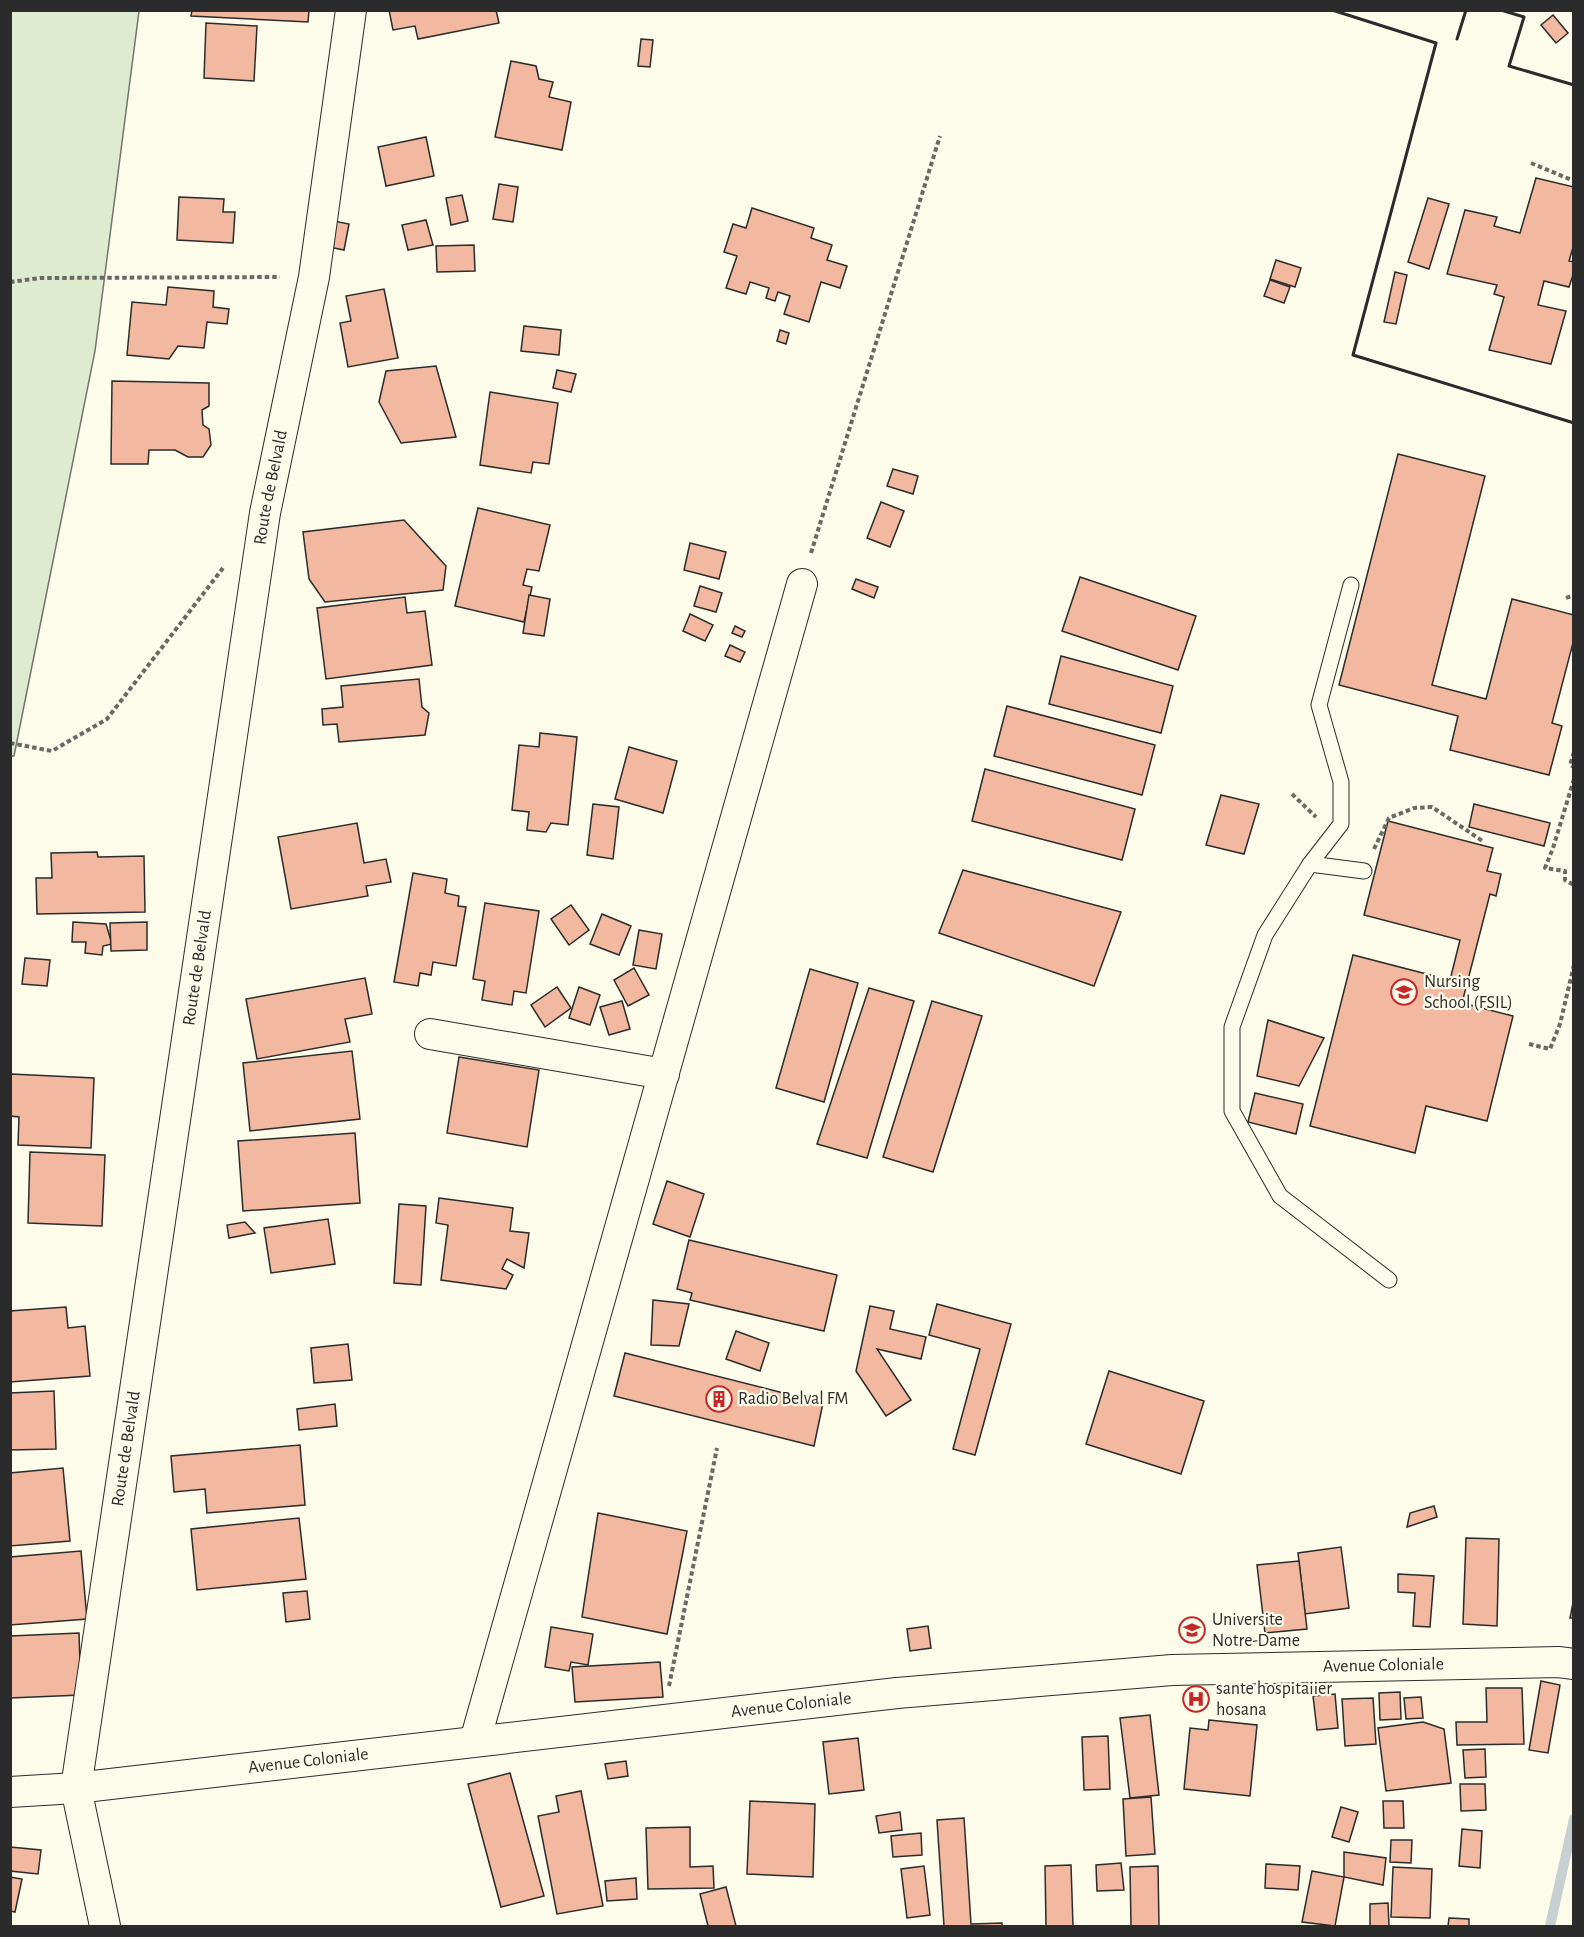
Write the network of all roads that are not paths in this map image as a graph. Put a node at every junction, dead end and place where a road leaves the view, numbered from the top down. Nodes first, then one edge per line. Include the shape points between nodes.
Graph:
1 (351, 10) edge
2 (802, 584) road end
3 (1351, 585) dead end
4 (1310, 864) junction
5 (1364, 871) road end
6 (430, 1034) dead end
7 (664, 1074) junction
8 (1389, 1280) dead end
9 (1566, 1663) edge
10 (475, 1740) junction
11 (76, 1788) junction
12 (10, 1792) edge
13 (105, 1926) edge

1 - 11 street, Route de Belvald via 314,277 265,513
2 - 7 street
3 - 4 lane via 1319,705 1341,782 1341,824
4 - 5 lane
4 - 8 lane via 1264,935 1232,1027 1232,1111 1280,1196
6 - 7 street
7 - 10 street
9 - 10 street, Avenue Coloniale via 1172,1670 897,1693
10 - 11 street, Avenue Coloniale
11 - 12 street, Avenue Coloniale
11 - 13 street, Route de Belvald

